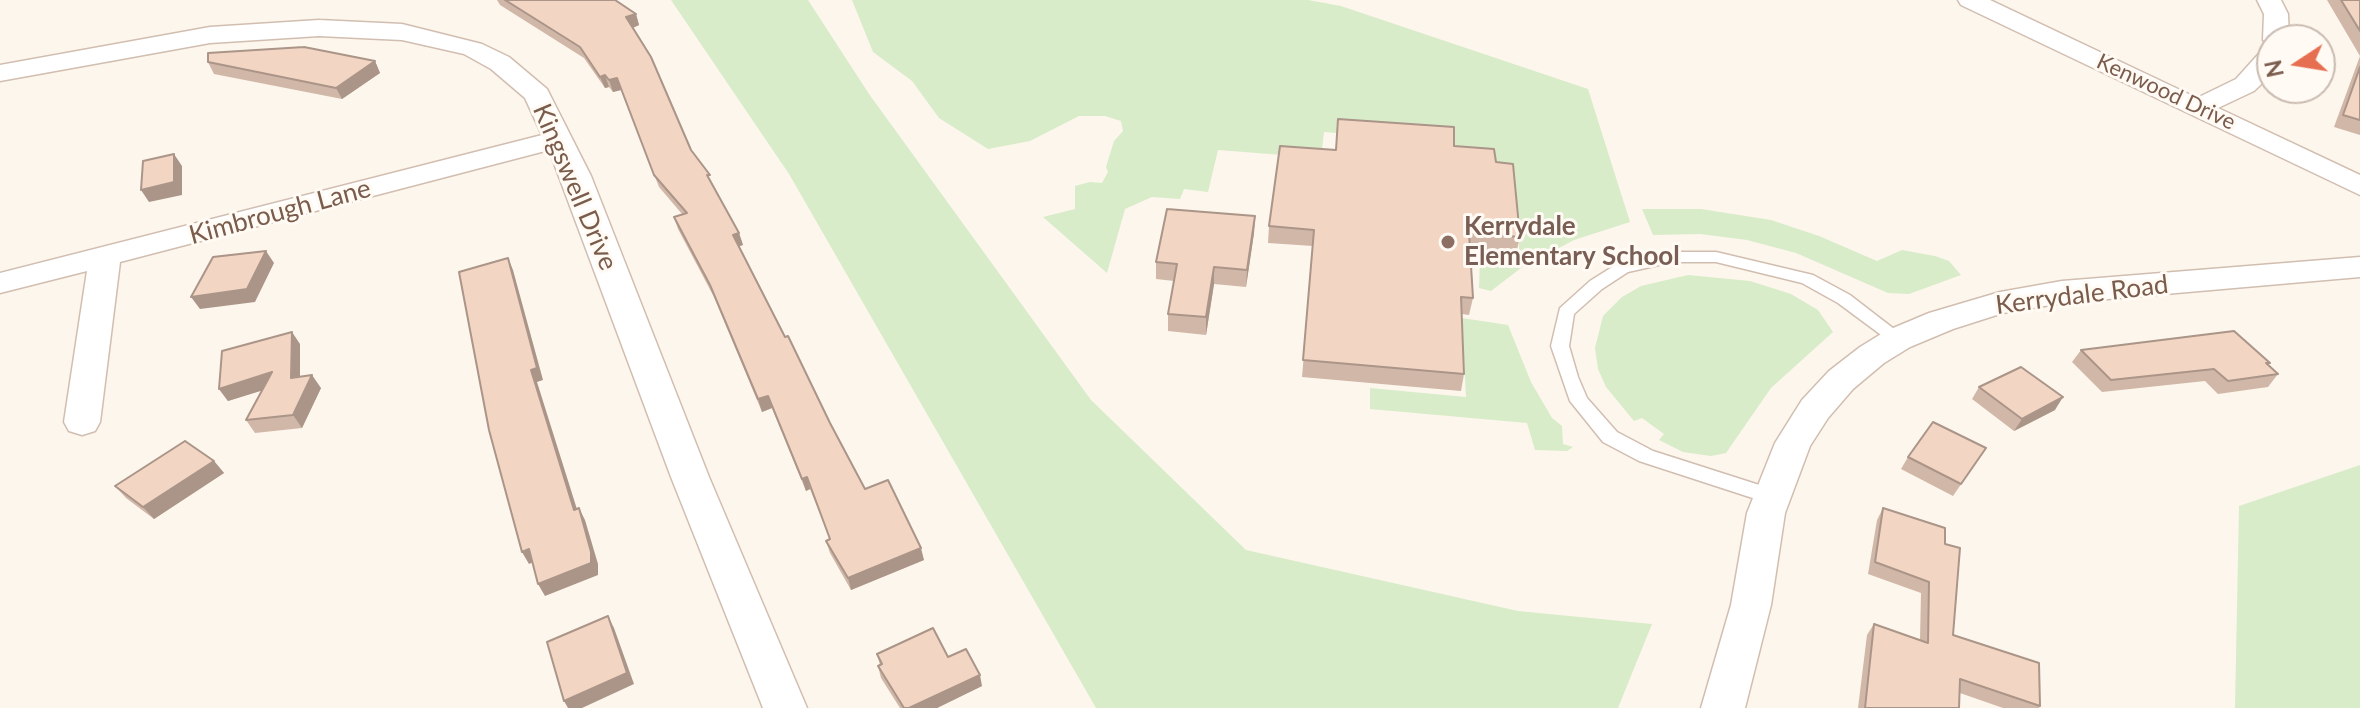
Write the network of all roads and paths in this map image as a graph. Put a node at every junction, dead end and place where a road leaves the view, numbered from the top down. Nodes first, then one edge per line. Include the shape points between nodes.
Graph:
1 (1970, 0) edge
2 (2269, 0) edge
3 (2276, 24) edge
4 (0, 73) edge
5 (2256, 75) edge
6 (2199, 107) junction
7 (559, 139) junction
8 (2360, 186) edge
9 (105, 257) junction
10 (2360, 267) edge
11 (0, 283) edge
12 (1898, 339) junction
13 (82, 422) dead end
14 (1771, 496) junction
15 (785, 708) edge
16 (1723, 708) edge

1 - 6 street, Kenwood Drive
2 - 3 street
4 - 7 street, Kingswell Drive via 210,35 319,28 402,32 462,46 500,63 537,95
5 - 6 street
6 - 8 street, Kenwood Drive
7 - 9 street, Kimbrough Lane
7 - 15 street, Kingswell Drive
9 - 11 street, Kimbrough Lane
9 - 13 street
10 - 12 street, Kerrydale Road via 2062,292 2000,303
12 - 14 street, Kerrydale Road via 1841,380 1815,409 1793,443
12 - 14 lane via 1807,279 1716,257 1672,257 1623,268 1566,312 1560,346 1569,377 1579,401 1610,437 1646,456
14 - 16 street, Kerrydale Road via 1751,605

